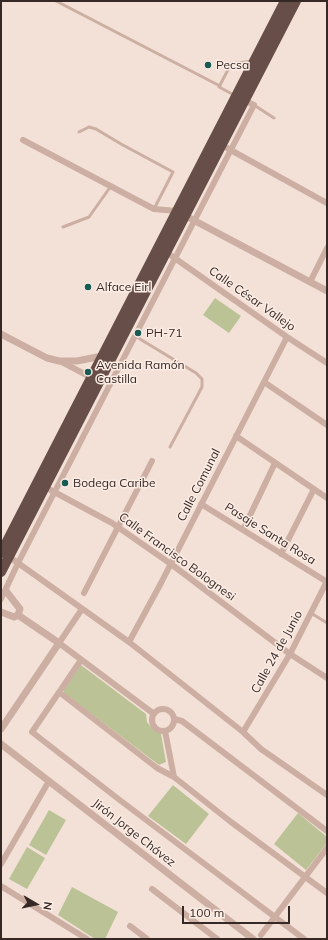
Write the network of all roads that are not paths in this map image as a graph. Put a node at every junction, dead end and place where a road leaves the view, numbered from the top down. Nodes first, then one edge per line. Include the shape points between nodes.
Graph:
1 (56, 1) edge
2 (285, 1) edge
3 (296, 1) edge
4 (254, 61) junction
5 (220, 86) junction
6 (245, 101) junction
7 (274, 118) dead end
8 (79, 132) dead end
9 (23, 140) dead end
10 (226, 147) junction
11 (111, 186) junction
12 (327, 203) edge
13 (154, 209) junction
14 (185, 215) junction
15 (63, 228) dead end
16 (327, 248) edge
17 (170, 255) junction
18 (310, 282) junction
19 (327, 290) edge
20 (126, 331) junction
21 (1, 334) edge
22 (135, 336) junction
23 (287, 337) junction
24 (102, 356) junction
25 (59, 361) junction
26 (327, 363) edge
27 (95, 379) junction
28 (264, 382) junction
29 (82, 416) junction
30 (91, 421) junction
31 (327, 425) edge
32 (236, 436) junction
33 (170, 447) dead end
34 (152, 461) dead end
35 (275, 463) junction
36 (45, 487) junction
37 (314, 489) junction
38 (55, 492) junction
39 (327, 498) edge
40 (201, 504) junction
41 (118, 527) junction
42 (243, 530) junction
43 (281, 554) junction
44 (5, 555) edge
45 (18, 563) junction
46 (171, 564) junction
47 (1, 572) edge
48 (327, 582) edge
49 (6, 590) junction
50 (84, 593) dead end
51 (1, 599) edge
52 (82, 609) junction
53 (1, 612) edge
54 (311, 614) junction
55 (18, 615) junction
56 (327, 623) edge
57 (129, 642) junction
58 (59, 643) junction
59 (290, 654) junction
60 (81, 660) junction
61 (327, 678) edge
62 (59, 692) junction
63 (154, 714) junction
64 (174, 719) junction
65 (1, 728) edge
66 (165, 731) junction
67 (243, 732) junction
68 (1, 744) edge
69 (174, 778) junction
70 (49, 781) junction
71 (327, 795) edge
72 (327, 831) edge
73 (327, 848) edge
74 (1, 864) edge
75 (306, 877) junction
76 (1, 886) edge
77 (152, 889) dead end
78 (327, 893) edge
79 (275, 917) junction
80 (130, 926) dead end
81 (261, 935) dead end
82 (87, 939) edge
83 (146, 939) edge
84 (216, 939) edge
85 (253, 939) edge
86 (304, 939) edge

1 - 5 lane
2 - 4 highway
3 - 6 highway
4 - 5 lane via 231,64
4 - 6 highway
5 - 6 lane
6 - 7 lane
6 - 10 highway
6 - 14 highway
8 - 13 lane via 90,127 96,129 173,172
9 - 11 street
10 - 12 street
10 - 14 highway
11 - 13 street
11 - 15 lane via 89,217
13 - 14 street
14 - 17 highway
14 - 18 street
14 - 24 highway
16 - 18 street
17 - 20 highway
17 - 22 street
17 - 23 street, Calle César Vallejo
18 - 19 street
20 - 22 street
20 - 27 highway
21 - 25 street via 47,358
22 - 30 street
22 - 33 lane via 202,379 202,387
23 - 26 street, Calle César Vallejo
23 - 28 street, Calle Comunal
24 - 25 street via 77,361
24 - 27 highway
25 - 27 street
27 - 29 highway
27 - 44 highway
28 - 31 street
28 - 32 street, Calle Comunal
29 - 30 street
29 - 36 highway
30 - 38 street
32 - 35 street
32 - 40 street, Calle Comunal
34 - 41 street
35 - 37 street
35 - 42 street
36 - 38 street, Calle Francisco Bolognesi
36 - 44 highway
37 - 39 street
37 - 43 street
38 - 41 street, Calle Francisco Bolognesi
38 - 45 street
40 - 42 street, Pasaje Santa Rosa
40 - 46 street, Calle Comunal
41 - 46 street, Calle Francisco Bolognesi
41 - 50 street
42 - 43 street, Pasaje Santa Rosa
43 - 48 street, Pasaje Santa Rosa
44 - 45 street
44 - 47 highway
45 - 49 street
45 - 52 street
46 - 57 street, Calle Comunal
46 - 59 street, Calle Francisco Bolognesi
48 - 54 street, Calle 24 de Junio
49 - 51 street
49 - 55 street via 20,610
52 - 57 street
52 - 58 street
53 - 55 street via 14,617
54 - 56 lane
54 - 59 street, Calle 24 de Junio
55 - 58 street
57 - 67 street
58 - 60 street
58 - 65 street
59 - 61 street, Calle Francisco Bolognesi
59 - 67 street, Calle 24 de Junio
60 - 62 street
60 - 63 street
62 - 69 street via 157,768
62 - 79 street via 32,732
63 - 64 street via 166,709
63 - 66 street via 153,725 158,730
64 - 66 street via 171,728
64 - 72 street via 182,721
66 - 69 street
67 - 71 street via 262,749
68 - 70 street, Jirón Jorge Chávez
69 - 75 street
70 - 74 street
70 - 85 street, Jirón Jorge Chávez
73 - 75 street
75 - 78 street
75 - 79 street
76 - 82 street
77 - 84 street
79 - 81 street
79 - 86 street
80 - 83 street

